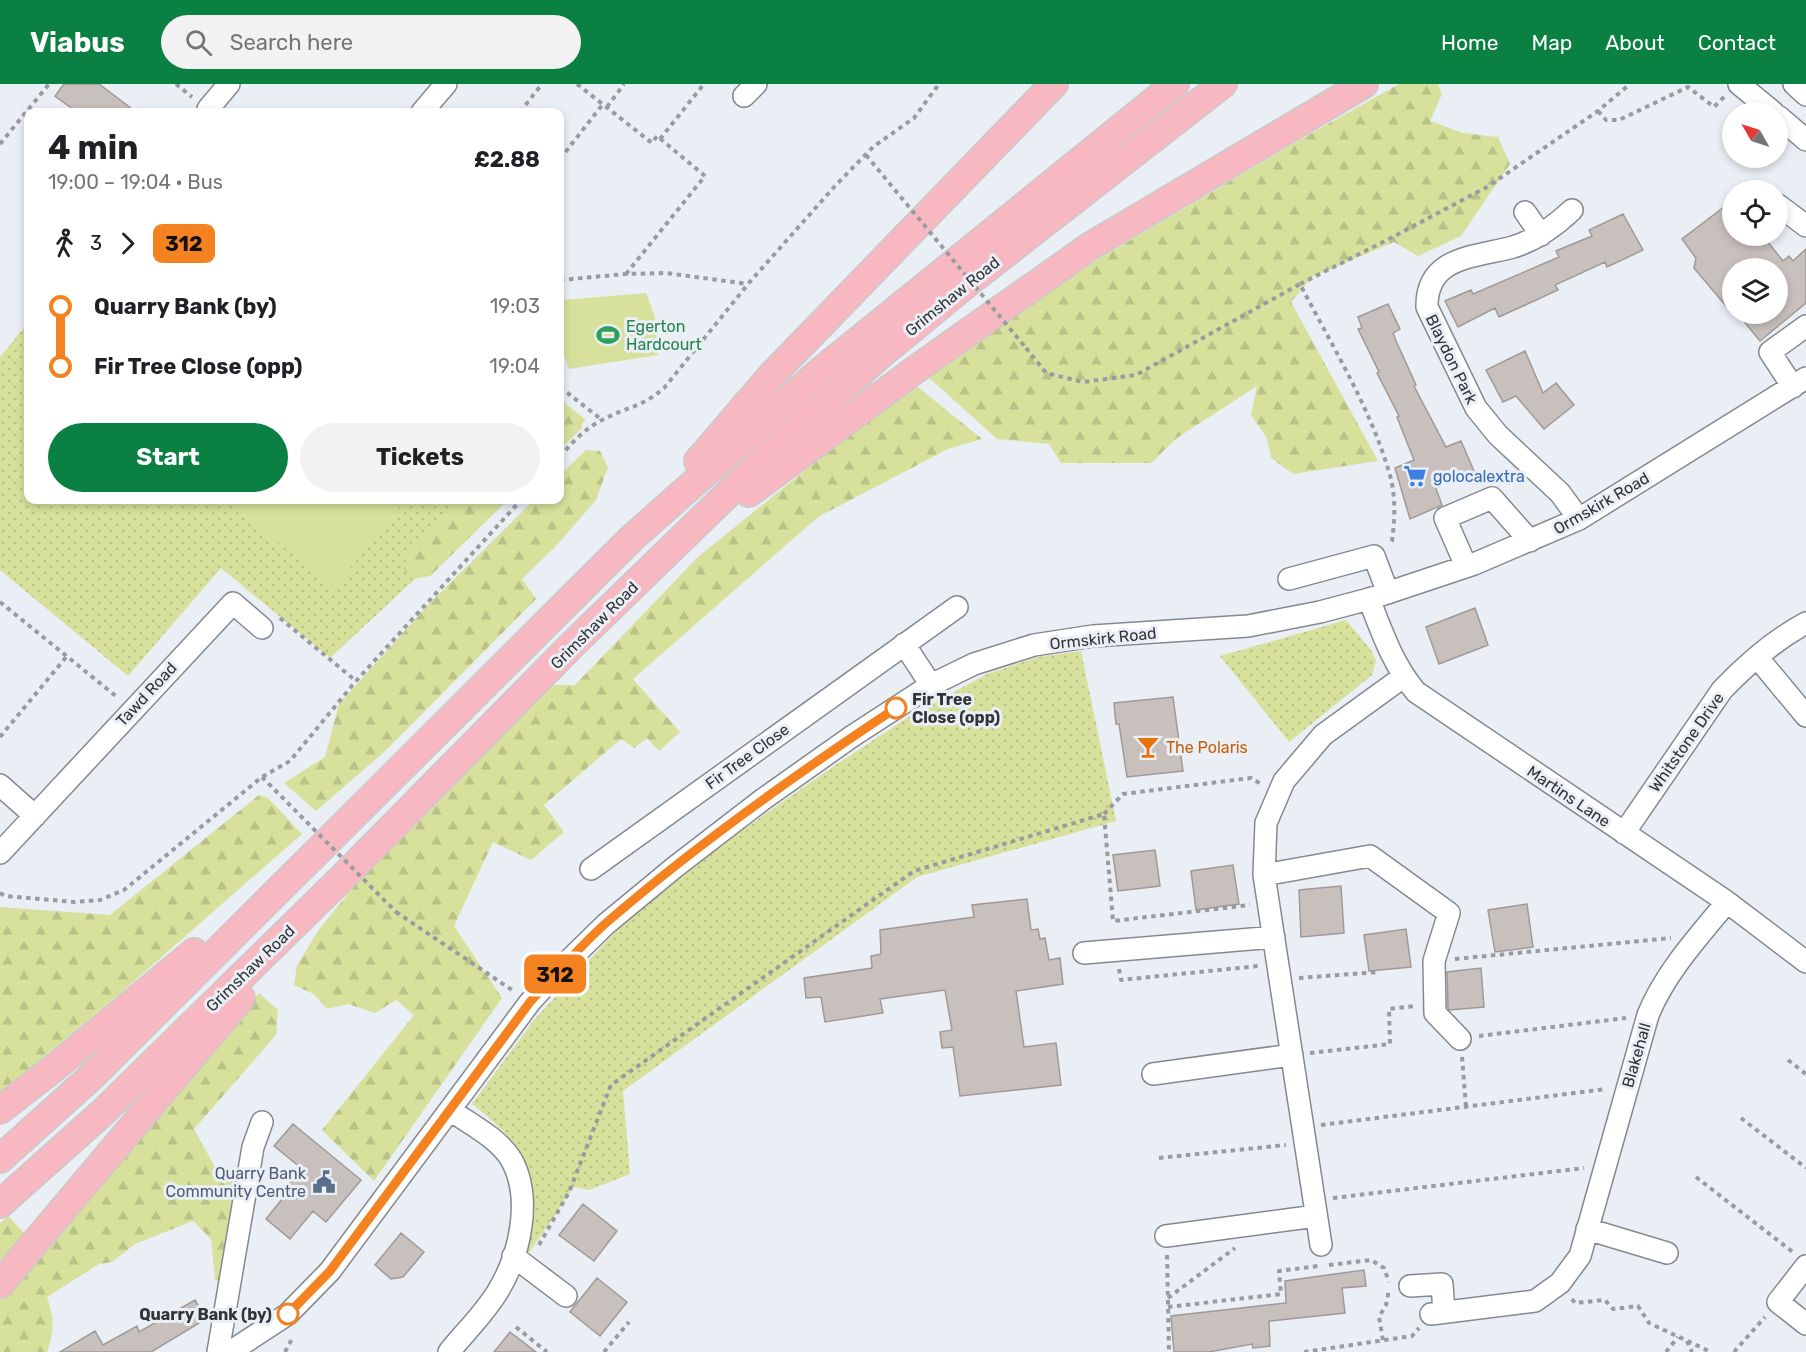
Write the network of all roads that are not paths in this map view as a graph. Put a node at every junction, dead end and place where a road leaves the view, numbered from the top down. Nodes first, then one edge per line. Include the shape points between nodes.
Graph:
1 (229, 84) edge
2 (446, 84) edge
3 (1053, 84) edge
4 (1175, 84) edge
5 (1222, 84) edge
6 (1364, 84) edge
7 (1794, 84) edge
8 (1734, 88) edge
9 (1806, 95) edge
10 (1757, 102) edge
11 (209, 108) edge
12 (425, 108) edge
13 (1788, 125) edge
14 (1806, 140) edge
15 (1572, 210) dead end
16 (1526, 212) dead end
17 (1788, 212) edge
18 (1806, 226) edge
19 (1541, 235) junction
20 (1806, 326) edge
21 (1799, 382) edge
22 (1579, 519) junction
23 (633, 537) junction
24 (1530, 541) junction
25 (655, 564) junction
26 (1466, 566) junction
27 (1289, 579) dead end
28 (1379, 596) junction
29 (957, 608) dead end
30 (1806, 623) edge
31 (262, 628) road end
32 (904, 644) junction
33 (1757, 657) junction
34 (1403, 678) junction
35 (931, 685) junction
36 (1806, 716) edge
37 (0, 784) edge
38 (34, 816) junction
39 (1624, 833) junction
40 (318, 850) junction
41 (0, 853) edge
42 (591, 869) dead end
43 (1264, 875) junction
44 (344, 876) junction
45 (1727, 902) junction
46 (1274, 936) junction
47 (1084, 953) dead end
48 (1806, 962) edge
49 (1460, 1039) road end
50 (1292, 1055) junction
51 (1153, 1074) dead end
52 (0, 1110) edge
53 (450, 1110) junction
54 (262, 1122) dead end
55 (0, 1159) edge
56 (0, 1204) edge
57 (1315, 1208) junction
58 (1587, 1229) junction
59 (1166, 1236) road end
60 (1321, 1245) dead end
61 (1667, 1253) dead end
62 (1801, 1261) edge
63 (520, 1262) junction
64 (0, 1284) edge
65 (1410, 1286) dead end
66 (566, 1296) dead end
67 (1806, 1324) edge
68 (218, 1352) edge
69 (230, 1352) edge
70 (448, 1352) edge

1 - 11 street
2 - 12 street
3 - 23 main road via 771,376
4 - 23 main road, Grimshaw Road via 822,370
5 - 25 main road, Grimshaw Road via 879,356 773,450
6 - 25 main road via 1089,247
7 - 9 street
8 - 10 street
13 - 14 street
15 - 19 street, Blaydon Park
16 - 19 street
17 - 18 street
19 - 22 street, Blaydon Park via 1444,267 1433,278 1427,307 1476,408 1498,435 1560,494
20 - 21 street via 1770,352
21 - 22 street, Ormskirk Road
22 - 24 street, Ormskirk Road
23 - 40 main road, Grimshaw Road
24 - 26 street, Ormskirk Road
24 - 26 street via 1492,498 1445,518
25 - 44 main road, Grimshaw Road
26 - 28 street, Ormskirk Road
27 - 28 street, Martins Lane via 1374,556
28 - 34 street, Martins Lane via 1390,652
28 - 35 street, Ormskirk Road via 1248,626 1093,636 1034,645 974,664
29 - 32 street, Fir Tree Close
30 - 33 street, Whitstone Drive
31 - 38 street, Tawd Road via 233,603
32 - 35 street
32 - 42 street, Fir Tree Close
33 - 36 street
33 - 39 street, Whitstone Drive via 1722,690
34 - 39 street, Martins Lane via 1416,692
34 - 43 street via 1323,735 1284,781 1266,823
35 - 53 street, Ormskirk Road via 771,794 606,924 530,1002
37 - 38 street
38 - 41 street, Tawd Road
39 - 45 street, Martins Lane
40 - 52 main road
40 - 55 main road, Grimshaw Road via 92,1077
43 - 46 street
43 - 49 street via 1370,856 1449,913 1434,961 1435,1013
44 - 56 main road, Grimshaw Road via 102,1113
44 - 64 main road
45 - 48 street, Martins Lane
45 - 58 street, Blakehall via 1657,993
46 - 47 street
46 - 50 street
50 - 51 street
50 - 57 street
53 - 63 street via 494,1140 510,1159 519,1181 522,1207
53 - 69 street, Ormskirk Road via 330,1271 288,1314
54 - 68 street via 253,1147
57 - 59 street via 1270,1222
57 - 60 street
58 - 61 street
58 - 65 street, Blakehall via 1580,1256 1560,1283 1535,1301 1437,1313 1442,1284
62 - 67 street via 1778,1302
63 - 66 street
63 - 70 street

